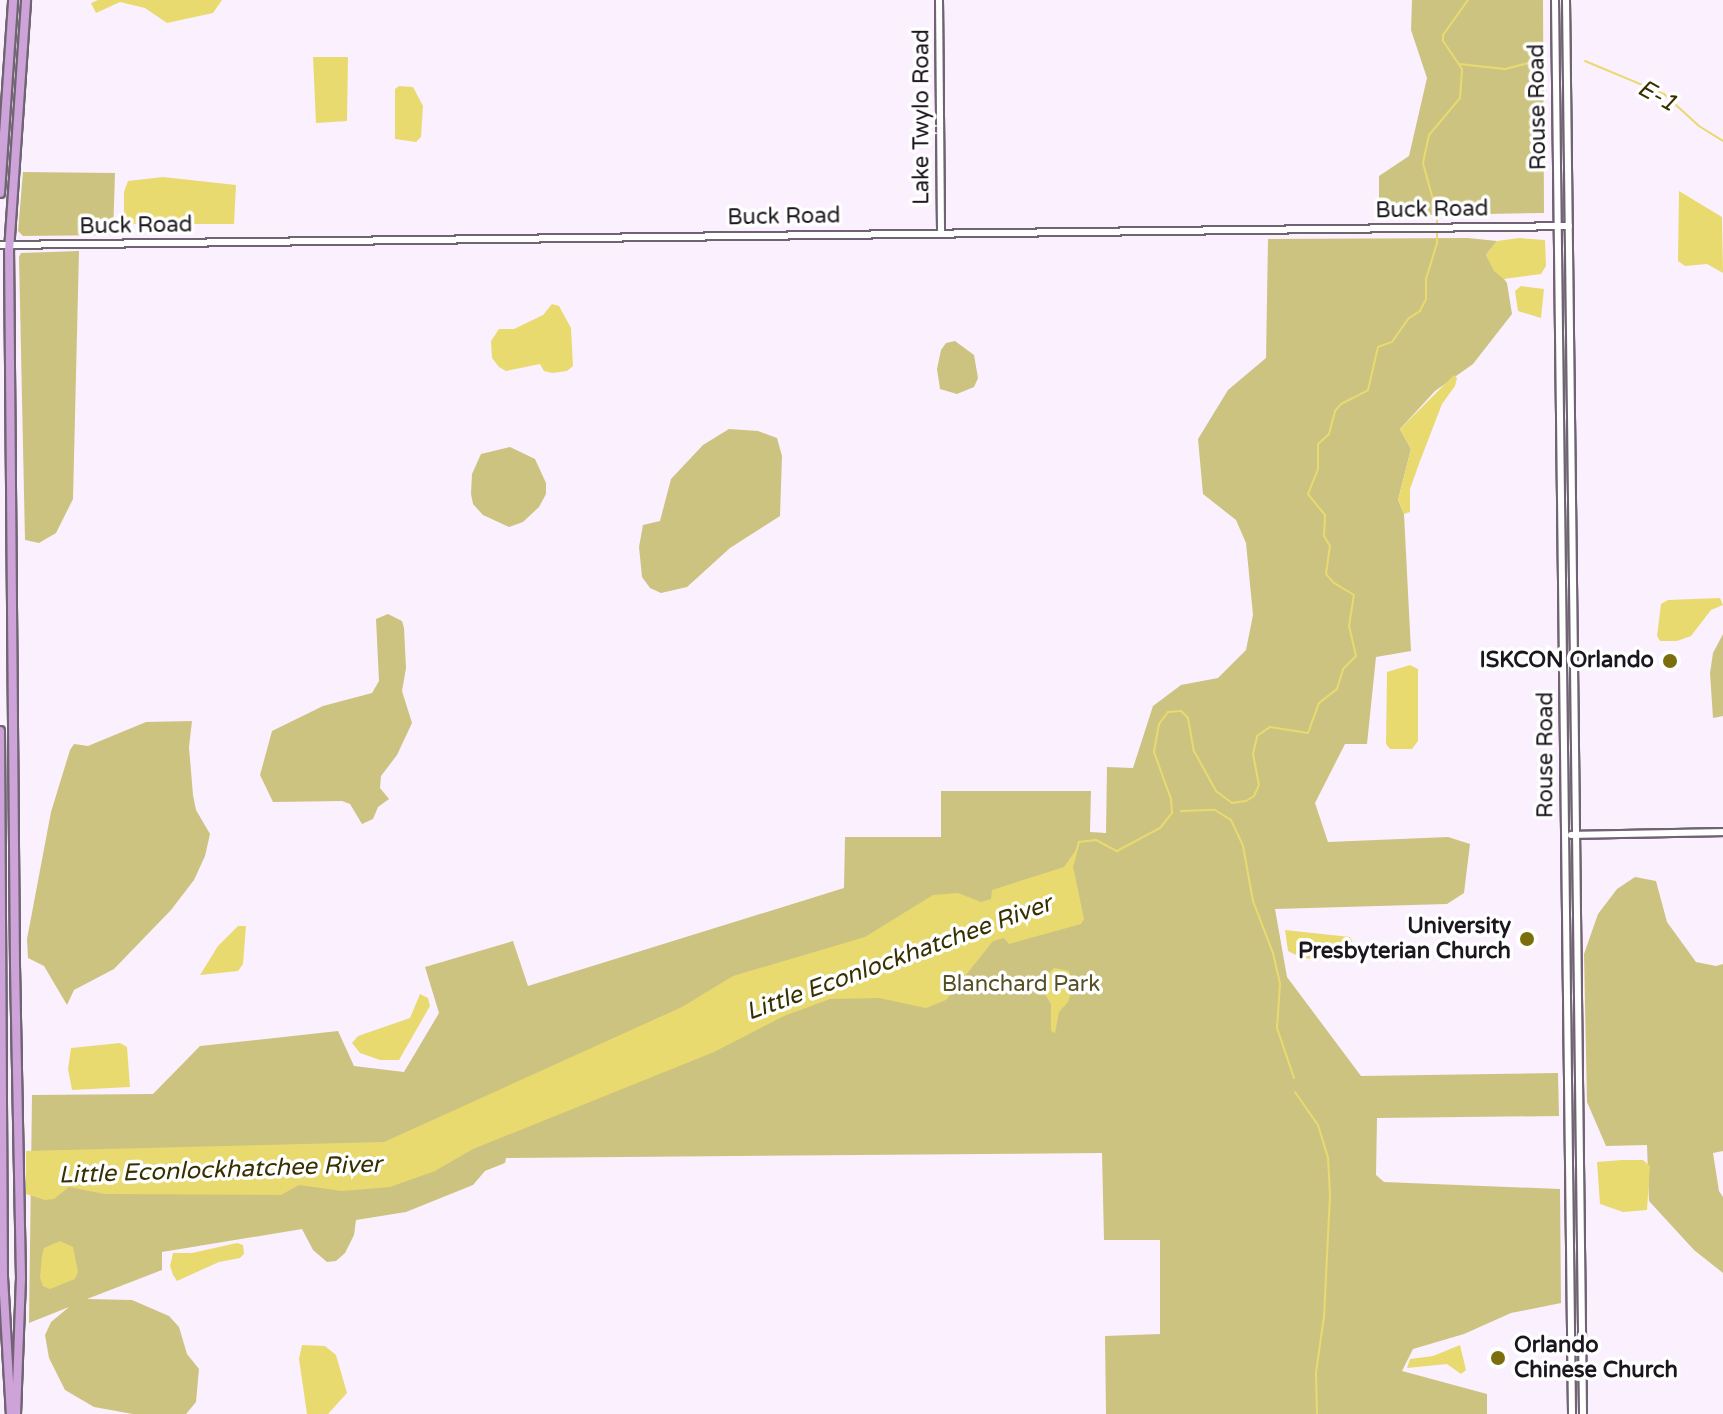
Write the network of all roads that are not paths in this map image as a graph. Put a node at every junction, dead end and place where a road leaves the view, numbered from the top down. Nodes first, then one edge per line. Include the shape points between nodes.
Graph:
1 (13, 0) edge
2 (26, 0) edge
3 (939, 0) edge
4 (1555, 0) edge
5 (1566, 0) edge
6 (0, 193) edge
7 (1558, 226) junction
8 (1569, 226) junction
9 (941, 233) junction
10 (5, 245) edge
11 (0, 731) edge
12 (1723, 832) edge
13 (1574, 833) junction
14 (1564, 839) junction
15 (1, 1136) edge
16 (2, 1206) edge
17 (14, 1414) edge
18 (1572, 1414) edge
19 (1583, 1414) edge

1 - 6 main road
2 - 10 main road
3 - 9 street, Lake Twylo Road
4 - 7 street, Rouse Road
5 - 8 street, Rouse Road
7 - 8 street, Buck Road
7 - 9 street, Buck Road
7 - 14 street, Rouse Road
8 - 13 street, Rouse Road
9 - 10 street, Buck Road
10 - 17 main road via 21,1206
11 - 15 main road
12 - 13 street
13 - 14 street
13 - 19 street, Rouse Road
14 - 18 street, Rouse Road
15 - 16 main road
16 - 17 main road

